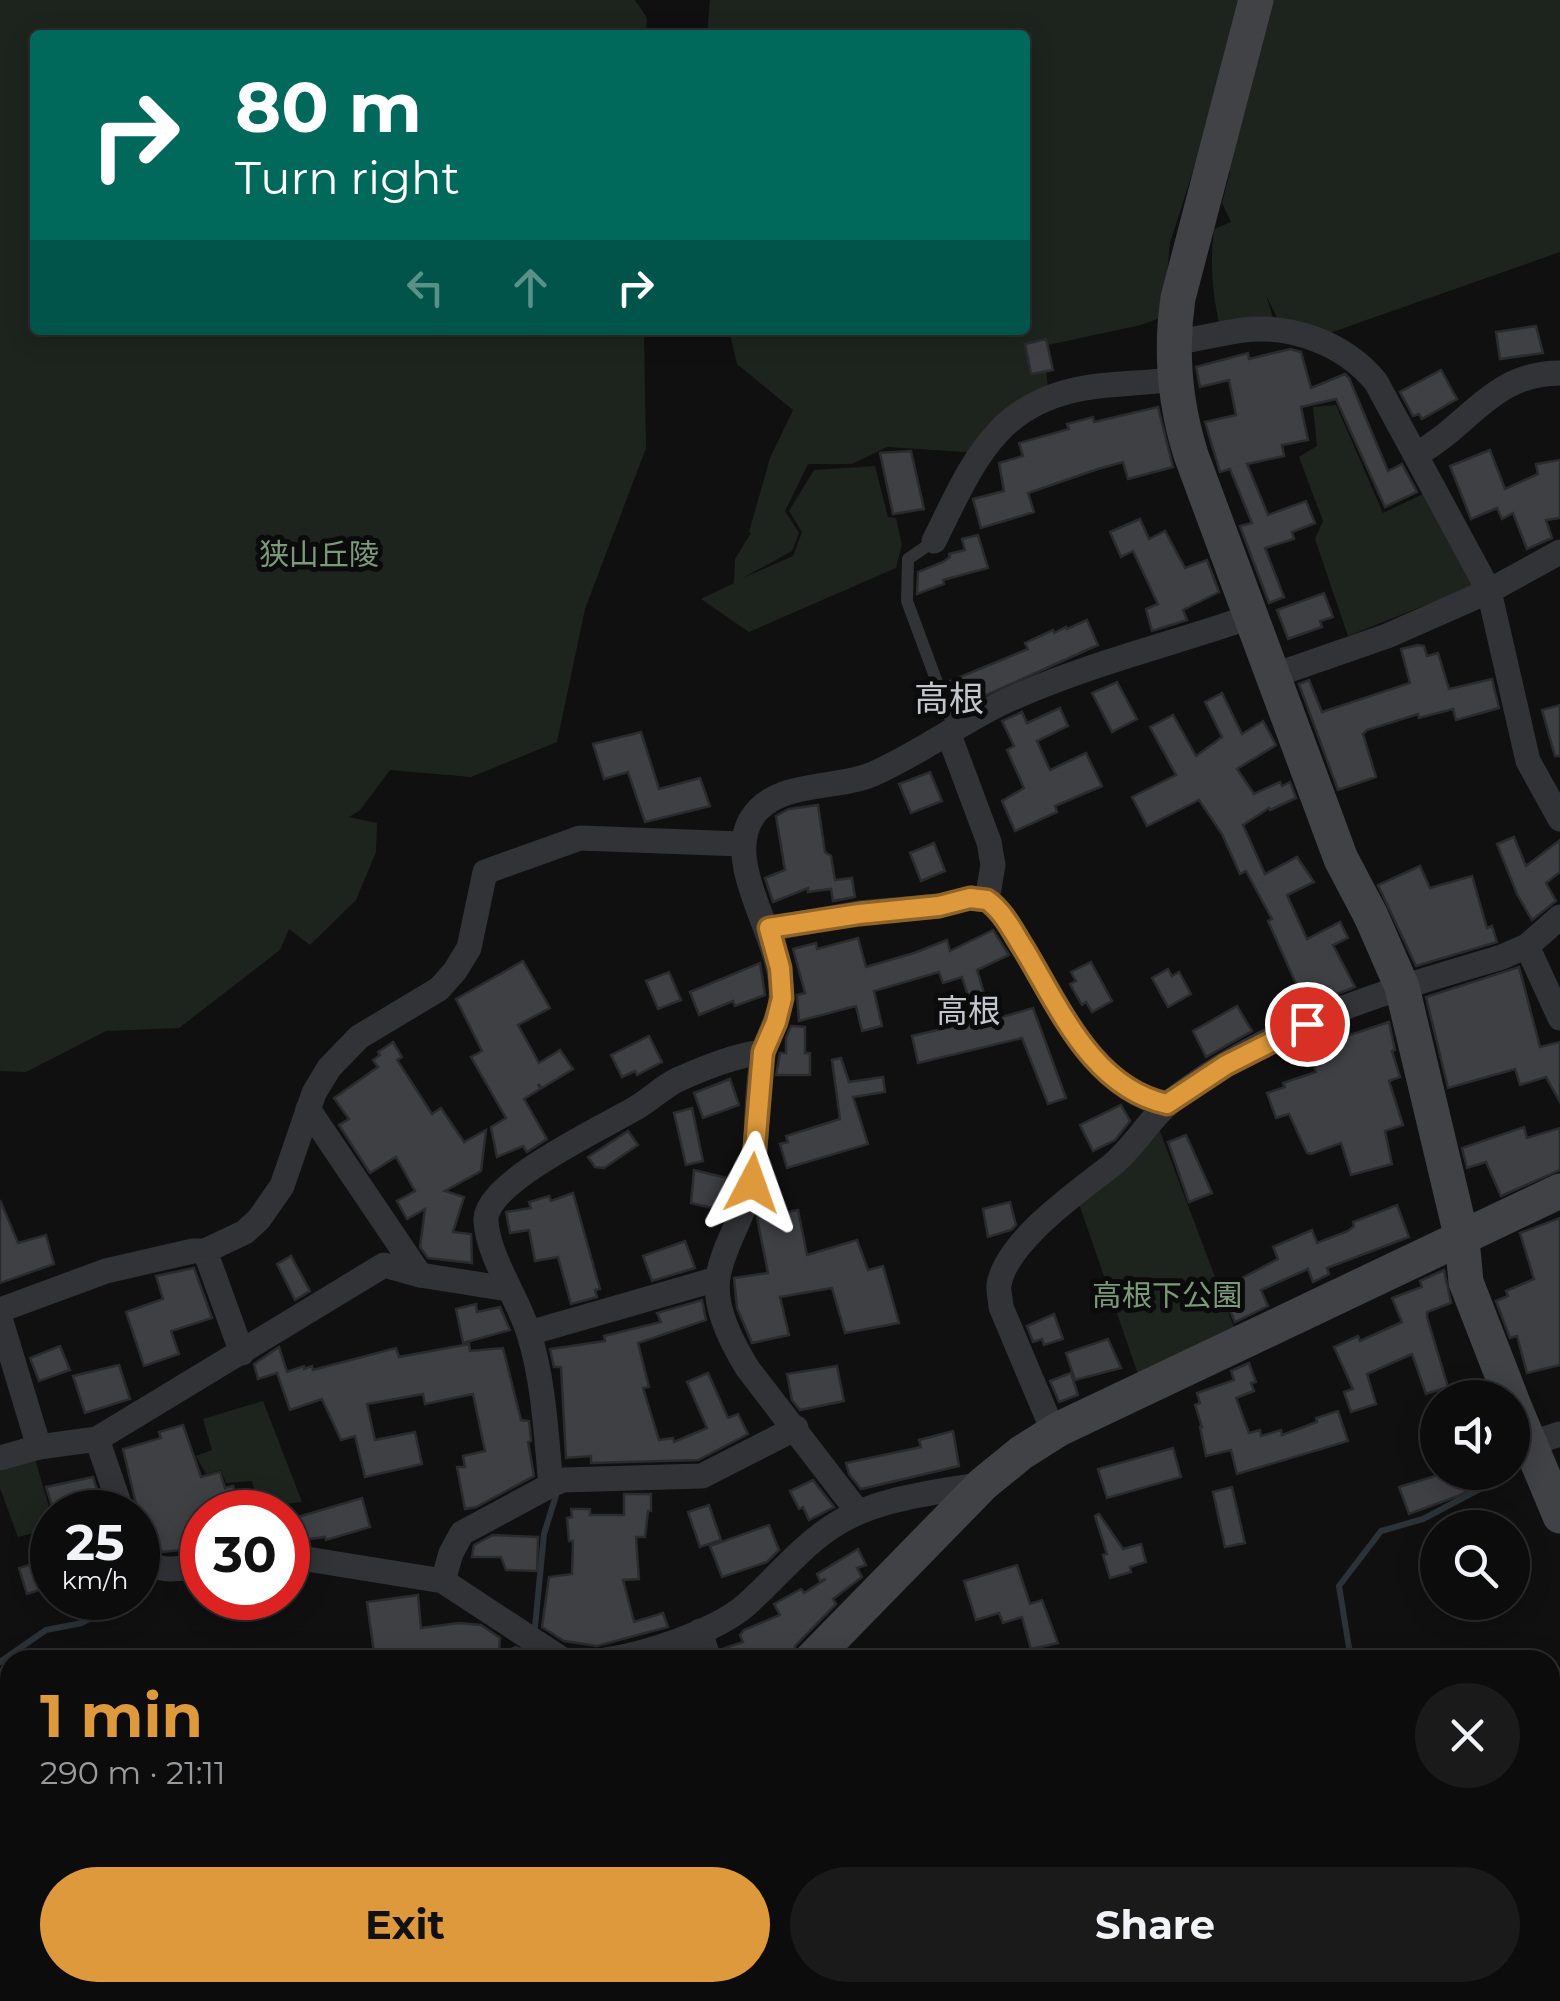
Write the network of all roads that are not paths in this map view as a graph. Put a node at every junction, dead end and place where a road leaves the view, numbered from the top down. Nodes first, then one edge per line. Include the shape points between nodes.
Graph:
1 (1256, 0) edge
2 (1174, 342) junction
3 (1560, 373) edge
4 (1175, 379) junction
5 (1417, 454) junction
6 (934, 542) joint
7 (1560, 552) edge
8 (1489, 591) junction
9 (1250, 617) junction
10 (1272, 676) junction
11 (952, 733) junction
12 (1560, 819) edge
13 (742, 844) junction
14 (987, 900) junction
15 (1560, 917) edge
16 (769, 928) junction
17 (1527, 946) junction
18 (1402, 987) junction
19 (1560, 1018) edge
20 (763, 1052) junction
21 (1167, 1104) junction
22 (308, 1109) junction
23 (1560, 1191) edge
24 (1462, 1239) junction
25 (205, 1251) junction
26 (420, 1275) junction
27 (718, 1279) junction
28 (508, 1288) junction
29 (0, 1310) edge
30 (0, 1318) edge
31 (529, 1333) junction
32 (242, 1354) junction
33 (1505, 1380) edge
34 (796, 1428) junction
35 (1054, 1433) junction
36 (97, 1439) junction
37 (1545, 1439) edge
38 (39, 1447) junction
39 (0, 1458) edge
40 (551, 1484) junction
41 (983, 1484) junction
42 (114, 1490) edge
43 (858, 1512) junction
44 (1560, 1516) edge
45 (310, 1559) edge
46 (443, 1581) junction
47 (700, 1631) junction
48 (548, 1650) edge
49 (637, 1650) edge
50 (707, 1650) edge
51 (821, 1650) edge

1 - 2 street via 1183,273
2 - 4 street
2 - 5 street via 1272,329 1344,351 1376,382
3 - 5 street via 1506,384
4 - 6 street via 1069,391 1031,406 990,438
4 - 9 street via 1186,440
5 - 8 street
6 - 11 lane via 908,559 907,601
7 - 8 street
8 - 10 street
8 - 12 street via 1528,761
9 - 10 street
9 - 11 street via 1052,681
10 - 18 street via 1341,859
11 - 13 street via 870,776 773,800 758,810
11 - 14 street via 989,842
13 - 16 street via 746,874
13 - 22 street via 580,838 485,872 470,948 455,972 439,989 358,1037 320,1080
14 - 16 street
14 - 21 street via 1087,1052 1123,1088
15 - 17 street
16 - 20 street via 782,998
17 - 18 street
17 - 19 street
18 - 21 street via 1272,1040
18 - 24 street
20 - 27 street via 752,1183
20 - 28 street via 674,1082 572,1141 496,1196 486,1222
21 - 35 street via 1117,1161 1032,1232 999,1285 1002,1308
22 - 25 street via 269,1208 245,1232
22 - 26 street
23 - 24 street
24 - 33 street via 1466,1282
24 - 35 street
25 - 29 street via 106,1270
25 - 32 street
26 - 28 street
26 - 32 street via 384,1265
27 - 31 street
27 - 34 street via 734,1346
28 - 31 street
30 - 38 street
31 - 40 street
32 - 36 street
34 - 40 street via 702,1476
34 - 43 street
35 - 41 street
36 - 38 street
36 - 42 street
37 - 44 street
38 - 39 street
40 - 46 street via 462,1533
41 - 43 street
41 - 51 street
43 - 47 street via 829,1528 742,1609
45 - 46 street
46 - 48 street
47 - 49 street
47 - 50 street

